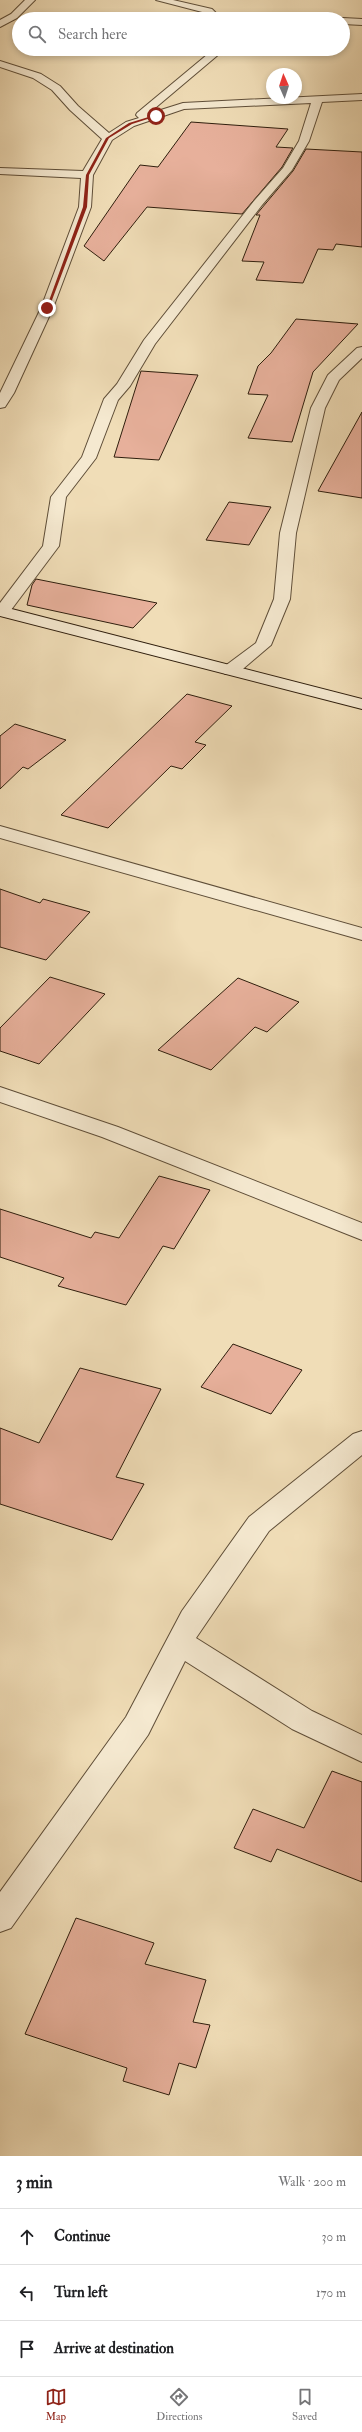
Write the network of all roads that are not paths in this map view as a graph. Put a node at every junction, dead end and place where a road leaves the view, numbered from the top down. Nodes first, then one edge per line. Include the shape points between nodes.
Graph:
1 (30, 0) edge
2 (161, 0) edge
3 (18, 12) edge
4 (211, 12) edge
5 (12, 17) edge
6 (350, 21) edge
7 (362, 22) edge
8 (0, 24) edge
9 (212, 56) edge
10 (0, 64) edge
11 (362, 97) edge
12 (318, 98) junction
13 (156, 103) junction
14 (183, 106) junction
15 (130, 124) junction
16 (108, 138) junction
17 (0, 171) edge
18 (87, 175) junction
19 (362, 351) edge
20 (0, 404) edge
21 (1, 611) edge
22 (231, 670) junction
23 (362, 704) edge
24 (0, 832) edge
25 (362, 934) edge
26 (0, 1094) edge
27 (362, 1232) edge
28 (362, 1441) edge
29 (179, 1642) junction
30 (362, 1749) edge
31 (0, 1918) edge

1 - 3 street
2 - 4 street
5 - 8 street
6 - 7 street
9 - 13 street
10 - 16 street via 37,76 56,88
11 - 12 street
12 - 14 street
12 - 21 street via 300,150 275,187 258,203 149,344 123,386 111,400 89,458 60,497 51,546
13 - 14 street
13 - 15 street
14 - 15 street
15 - 16 street
16 - 18 street
17 - 18 street
18 - 20 street via 85,207 47,308
19 - 22 street via 333,378 318,408 288,533 282,599 266,639 263,645
21 - 22 street
22 - 23 street
24 - 25 street
26 - 27 street via 110,1132
28 - 29 street via 259,1524 192,1619
29 - 30 street via 302,1720
29 - 31 street via 137,1726

